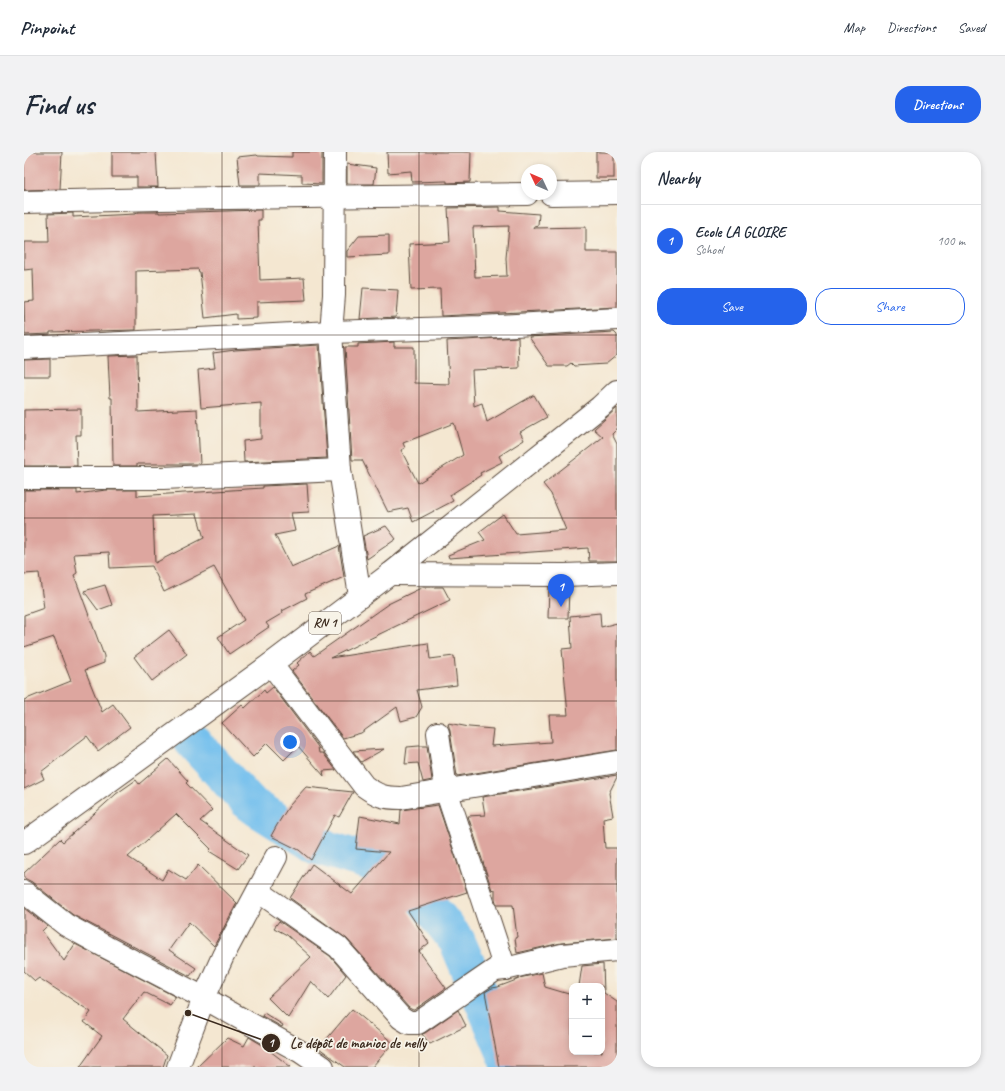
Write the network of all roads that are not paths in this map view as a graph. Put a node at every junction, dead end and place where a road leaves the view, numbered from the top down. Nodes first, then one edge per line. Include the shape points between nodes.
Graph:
1 (335, 152) edge
2 (617, 193) edge
3 (521, 194) edge
4 (557, 194) edge
5 (335, 197) junction
6 (24, 202) edge
7 (617, 319) edge
8 (331, 332) junction
9 (24, 348) edge
10 (617, 391) edge
11 (340, 470) junction
12 (24, 478) edge
13 (617, 573) edge
14 (390, 574) junction
15 (360, 596) junction
16 (271, 664) junction
17 (438, 733) dead end
18 (617, 762) edge
19 (446, 790) junction
20 (24, 843) edge
21 (276, 858) dead end
22 (258, 891) junction
23 (24, 892) edge
24 (617, 950) edge
25 (505, 969) junction
26 (204, 998) junction
27 (178, 1067) edge
28 (323, 1067) edge

1 - 5 main road
2 - 4 main road
3 - 5 main road
5 - 6 main road
5 - 8 main road
7 - 8 main road
8 - 9 main road
8 - 11 main road
10 - 14 main road, RN 1
11 - 12 main road via 163,478
11 - 15 main road
13 - 14 main road
14 - 15 main road, RN 1
15 - 16 main road, RN 1
16 - 19 main road via 364,786 389,798
16 - 20 main road, RN 1
17 - 19 main road
18 - 19 main road
19 - 25 main road
21 - 22 main road
22 - 25 main road via 338,947 401,1018 409,1023 418,1023 495,970
22 - 26 main road
23 - 26 main road via 66,925
24 - 25 main road via 562,955
26 - 27 main road
26 - 28 main road

